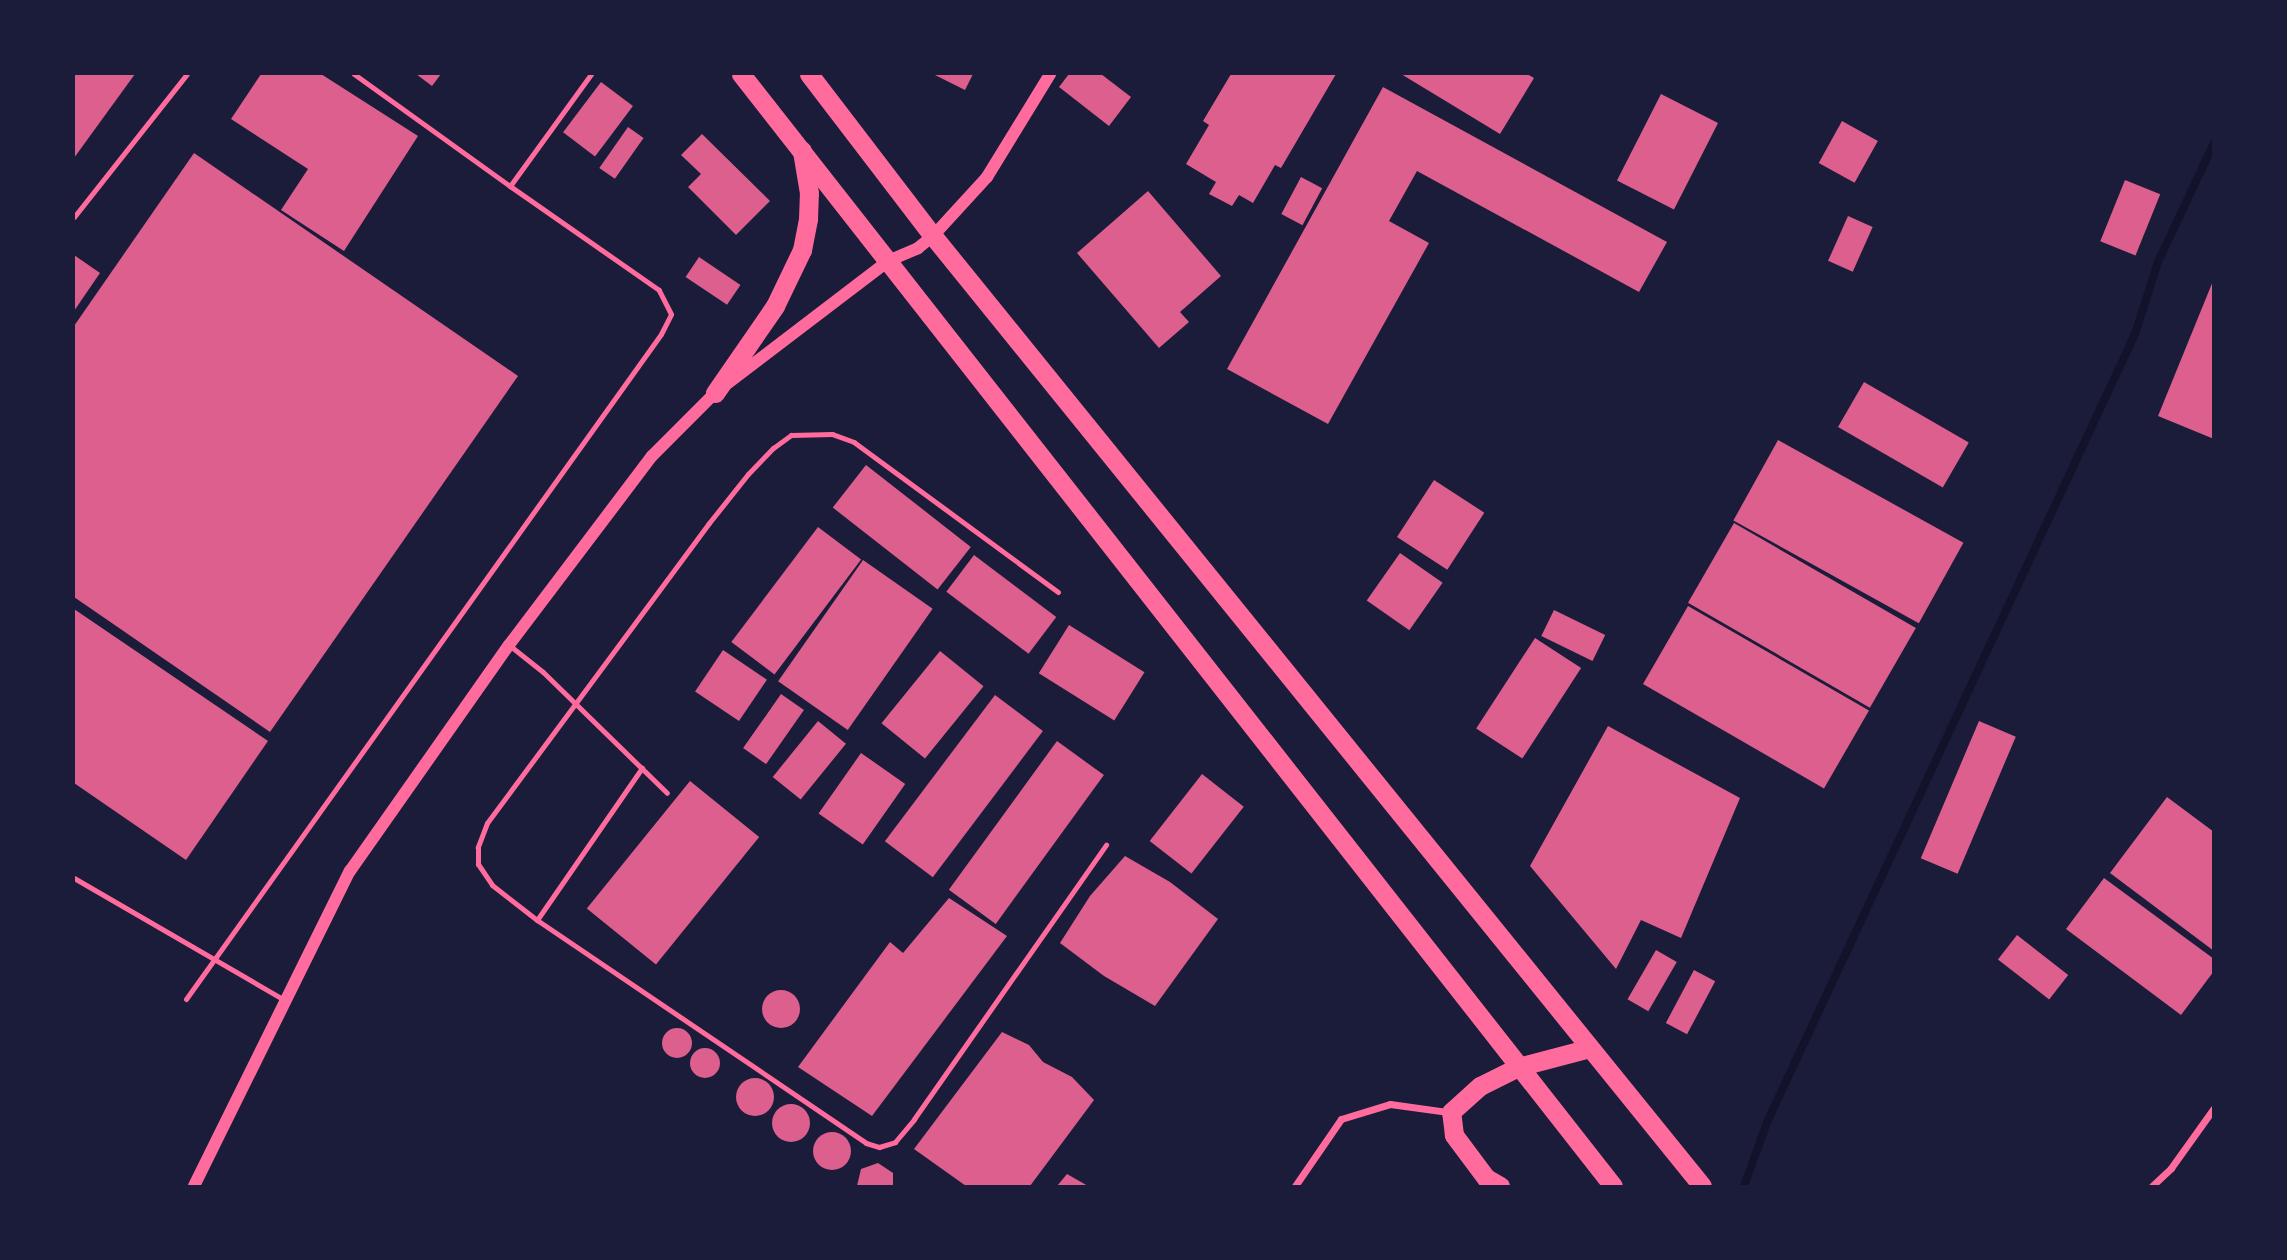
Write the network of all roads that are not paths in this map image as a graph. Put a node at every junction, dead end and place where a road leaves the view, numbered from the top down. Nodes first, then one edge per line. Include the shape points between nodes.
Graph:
1 (187, 74) edge
2 (354, 74) edge
3 (591, 74) edge
4 (741, 74) edge
5 (809, 74) edge
6 (1050, 74) edge
7 (801, 147) junction
8 (510, 186) junction
9 (74, 217) edge
10 (933, 236) junction
11 (888, 261) junction
12 (715, 393) junction
13 (1058, 592) dead end
14 (509, 645) junction
15 (576, 705) junction
16 (642, 768) junction
17 (667, 793) dead end
18 (1106, 845) dead end
19 (74, 878) edge
20 (537, 920) junction
21 (215, 959) junction
22 (186, 999) dead end
23 (286, 1002) junction
24 (1590, 1048) junction
25 (1517, 1066) junction
26 (2214, 1108) edge
27 (1451, 1112) junction
28 (194, 1186) edge
29 (1295, 1186) edge
30 (1500, 1186) edge
31 (1613, 1186) edge
32 (1702, 1186) edge
33 (2152, 1186) edge

1 - 9 lane
2 - 8 lane
3 - 8 lane
4 - 7 highway
5 - 10 highway
6 - 10 street via 987,177
7 - 11 highway
7 - 12 highway via 809,193 802,250 775,306
8 - 21 lane via 659,290 671,314
10 - 11 street
10 - 24 highway
11 - 12 street
11 - 25 highway
12 - 14 street via 652,456
13 - 15 lane via 855,442 832,433 791,435 748,474
14 - 15 lane
14 - 23 street via 362,851
15 - 16 lane
15 - 20 lane via 487,823 478,847 478,864 492,885
16 - 17 lane
16 - 20 lane
18 - 20 lane via 914,1119 895,1142 878,1147
19 - 21 lane
21 - 22 lane
21 - 23 lane
23 - 28 street
24 - 25 highway
24 - 32 highway
25 - 27 highway via 1480,1086
25 - 31 highway
26 - 33 street via 2171,1168
27 - 29 street via 1390,1104 1340,1119
27 - 30 highway via 1454,1135 1486,1178

